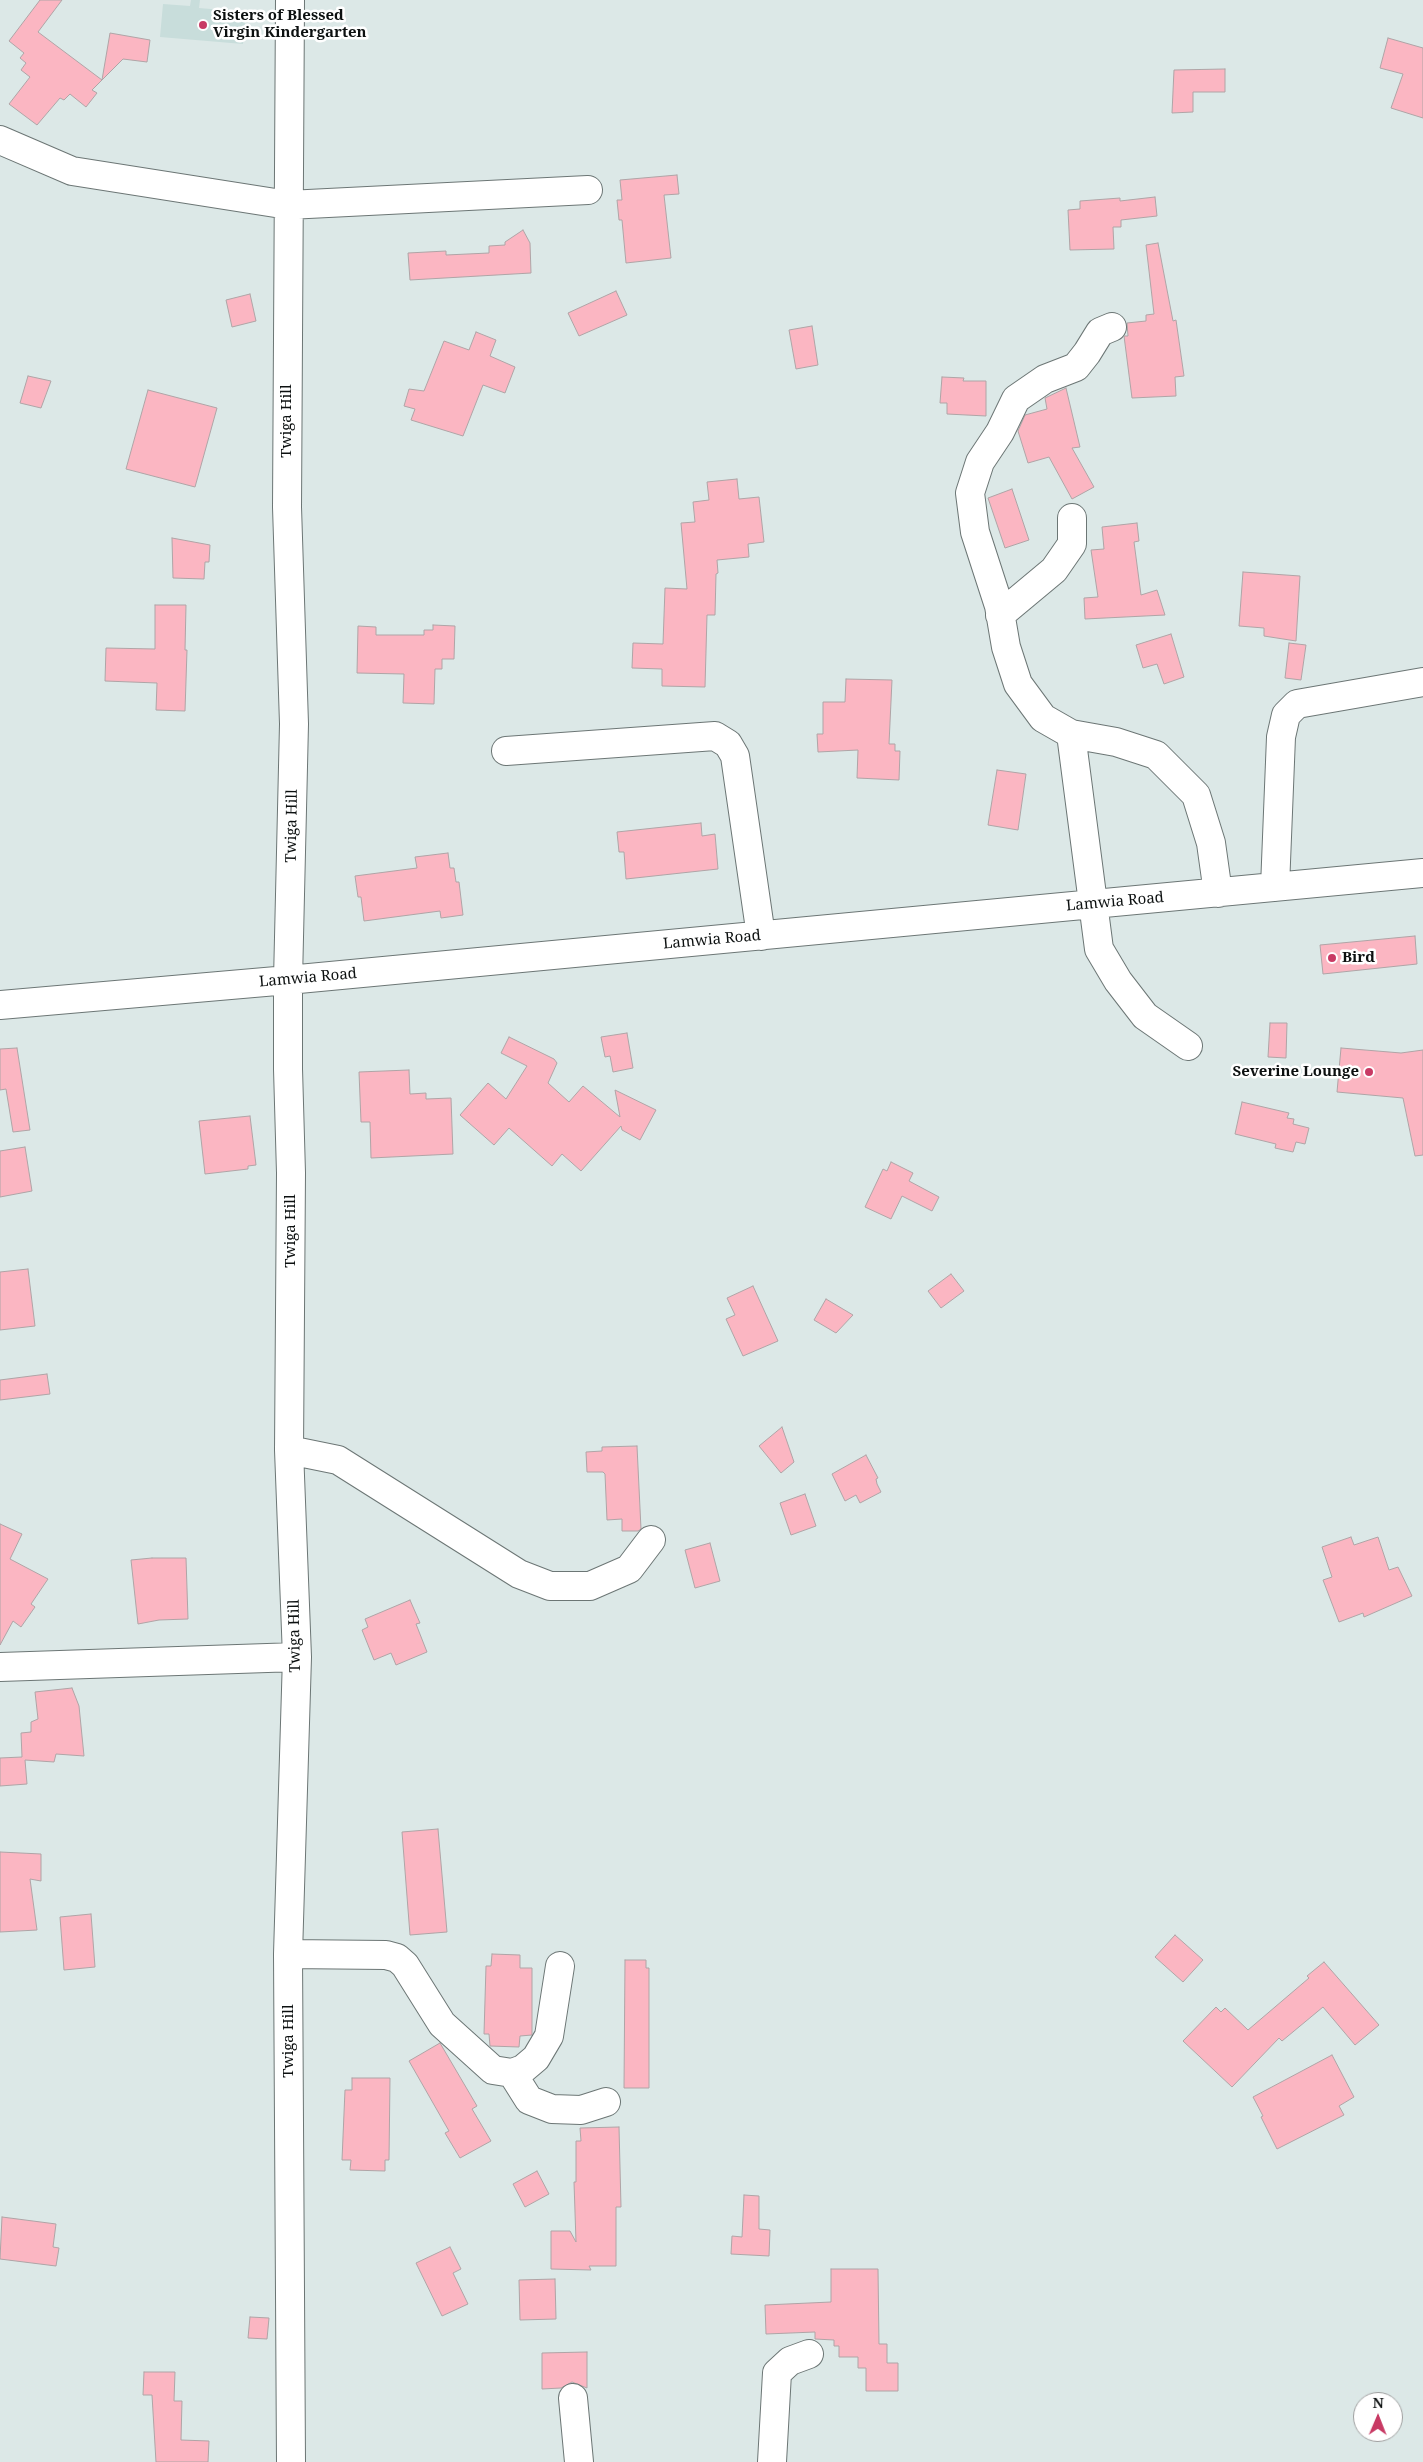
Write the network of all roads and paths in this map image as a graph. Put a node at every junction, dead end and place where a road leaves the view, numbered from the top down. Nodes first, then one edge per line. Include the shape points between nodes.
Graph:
1 (290, 0) edge
2 (0, 140) edge
3 (588, 190) dead end
4 (288, 205) junction
5 (1112, 327) dead end
6 (1072, 518) dead end
7 (1000, 615) junction
8 (1423, 682) edge
9 (1071, 734) junction
10 (506, 751) dead end
11 (1423, 873) edge
12 (1275, 887) junction
13 (1218, 893) junction
14 (1092, 904) junction
15 (761, 936) junction
16 (288, 980) junction
17 (0, 1004) edge
18 (1188, 1046) dead end
19 (289, 1450) junction
20 (651, 1540) dead end
21 (296, 1657) junction
22 (0, 1667) edge
23 (288, 1954) junction
24 (560, 1966) dead end
25 (512, 2073) junction
26 (606, 2102) dead end
27 (809, 2354) dead end
28 (573, 2398) dead end
29 (291, 2462) edge
30 (579, 2462) edge
31 (772, 2462) edge

1 - 4 street, Twiga Hill
2 - 4 street via 72,170
3 - 4 street
4 - 16 street, Twiga Hill via 287,507 294,724
5 - 7 street via 1100,332 1076,367 1045,379 1016,399 980,462 970,493 975,532
6 - 7 street via 1072,544 1054,570
7 - 9 street via 1018,684 1043,718
8 - 12 street via 1298,704 1286,715 1282,737
9 - 13 street via 1116,742 1156,755 1196,795 1211,843
9 - 14 street
10 - 15 street via 715,736 728,744 735,756
11 - 12 street, Lamwia Road
12 - 13 street, Lamwia Road
13 - 14 street, Lamwia Road
14 - 15 street, Lamwia Road
14 - 18 street via 1099,949 1118,981 1145,1016
15 - 16 street, Lamwia Road
16 - 17 street, Lamwia Road
16 - 19 street, Twiga Hill via 291,1173
19 - 20 street via 338,1460 519,1574 550,1586 590,1586 629,1569
19 - 21 street, Twiga Hill
21 - 22 street
21 - 23 street, Twiga Hill
23 - 25 street via 397,1958 442,2024 493,2070
23 - 29 street, Twiga Hill
24 - 25 street via 549,2036 536,2058
25 - 26 street via 529,2100 552,2109 581,2110
27 - 31 street via 790,2361 776,2373
28 - 30 street

